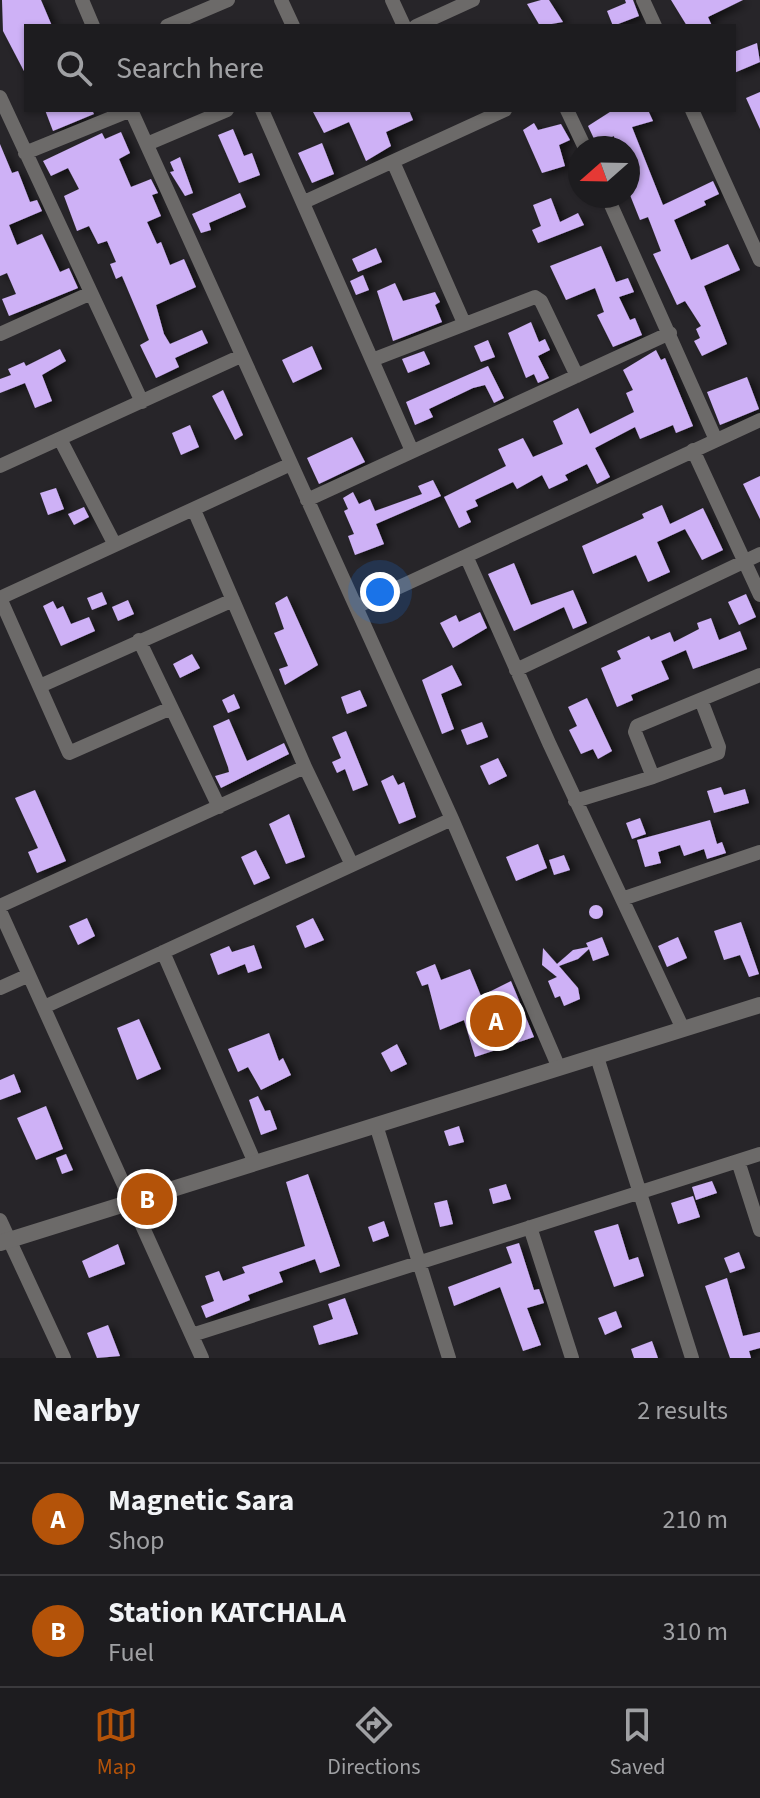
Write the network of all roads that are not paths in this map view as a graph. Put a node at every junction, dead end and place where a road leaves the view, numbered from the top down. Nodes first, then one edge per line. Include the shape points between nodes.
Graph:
1 (82, 0) edge
2 (228, 0) edge
3 (281, 0) edge
4 (392, 0) edge
5 (473, 0) edge
6 (643, 0) edge
7 (200, 6) edge
8 (92, 24) edge
9 (170, 24) edge
10 (292, 24) edge
11 (403, 24) edge
12 (420, 24) edge
13 (654, 24) edge
14 (0, 97) edge
15 (126, 112) edge
16 (132, 112) edge
17 (222, 112) edge
18 (263, 112) edge
19 (501, 112) edge
20 (568, 112) edge
21 (693, 112) edge
22 (579, 136) edge
23 (147, 144) junction
24 (25, 153) junction
25 (394, 164) junction
26 (304, 202) junction
27 (613, 208) edge
28 (760, 260) edge
29 (91, 293) junction
30 (464, 323) junction
31 (670, 333) junction
32 (0, 334) edge
33 (241, 356) junction
34 (372, 360) junction
35 (577, 376) junction
36 (142, 402) junction
37 (760, 420) edge
38 (60, 439) junction
39 (716, 440) junction
40 (693, 450) junction
41 (412, 451) junction
42 (291, 464) junction
43 (0, 466) edge
44 (307, 500) junction
45 (194, 510) junction
46 (115, 545) junction
47 (760, 554) edge
48 (467, 558) junction
49 (745, 561) junction
50 (760, 595) edge
51 (0, 598) edge
52 (233, 600) junction
53 (356, 607) junction
54 (139, 640) junction
55 (516, 670) junction
56 (760, 675) edge
57 (40, 686) junction
58 (701, 700) junction
59 (171, 708) junction
60 (305, 767) junction
61 (653, 777) junction
62 (575, 801) junction
63 (219, 807) junction
64 (452, 819) junction
65 (760, 852) edge
66 (352, 865) junction
67 (622, 899) junction
68 (0, 908) edge
69 (163, 952) junction
70 (29, 975) junction
71 (0, 988) edge
72 (760, 1005) edge
73 (44, 1007) junction
74 (683, 1029) junction
75 (597, 1057) junction
76 (559, 1068) junction
77 (376, 1125) junction
78 (760, 1154) edge
79 (738, 1161) junction
80 (255, 1163) junction
81 (639, 1192) junction
82 (130, 1202) junction
83 (0, 1220) edge
84 (530, 1227) junction
85 (760, 1230) edge
86 (4, 1242) edge
87 (419, 1261) junction
88 (192, 1335) junction
89 (64, 1358) edge
90 (202, 1358) edge
91 (449, 1358) edge
92 (572, 1358) edge
93 (692, 1358) edge

1 - 8 street
2 - 7 street
3 - 10 street
4 - 11 street
5 - 12 street
6 - 13 street
7 - 9 street
14 - 24 street
15 - 24 street
16 - 23 street
17 - 23 street
18 - 26 street
19 - 25 street
20 - 22 street
21 - 28 street
23 - 33 street
24 - 29 street
25 - 26 street
25 - 30 street
26 - 34 street
27 - 31 street
29 - 32 street
29 - 36 street
30 - 34 street
30 - 35 street via 538,297
31 - 35 street
31 - 39 street
33 - 36 street
33 - 42 street
34 - 41 street
35 - 41 street
36 - 38 street
37 - 39 street
38 - 43 street
38 - 46 street
39 - 40 street
40 - 48 street
40 - 49 street
41 - 44 street
42 - 44 street
42 - 45 street
44 - 53 street
45 - 46 street
45 - 52 street
46 - 51 street
47 - 49 street
48 - 53 street
48 - 55 street
49 - 50 street
49 - 55 street
51 - 57 street
52 - 54 street
52 - 60 street
53 - 64 street
54 - 57 street
54 - 59 street
55 - 62 street
56 - 58 street
57 - 59 street via 69,753
58 - 61 street via 634,729
58 - 61 street via 718,753
59 - 63 street
60 - 63 street
60 - 66 street
61 - 62 street
62 - 67 street
63 - 68 street
64 - 66 street
64 - 76 street
65 - 67 street
66 - 69 street
67 - 74 street
68 - 70 street
69 - 73 street
69 - 80 street
70 - 71 street
70 - 73 street
72 - 74 street
73 - 82 street
74 - 75 street
75 - 76 street
75 - 81 street
76 - 77 street
77 - 80 street
77 - 87 street
78 - 79 street
79 - 81 street
79 - 85 street
80 - 82 street
81 - 84 street
81 - 93 street
82 - 86 street
82 - 88 street
83 - 86 street
84 - 87 street
84 - 92 street
86 - 89 street
87 - 88 street
87 - 91 street
88 - 90 street

